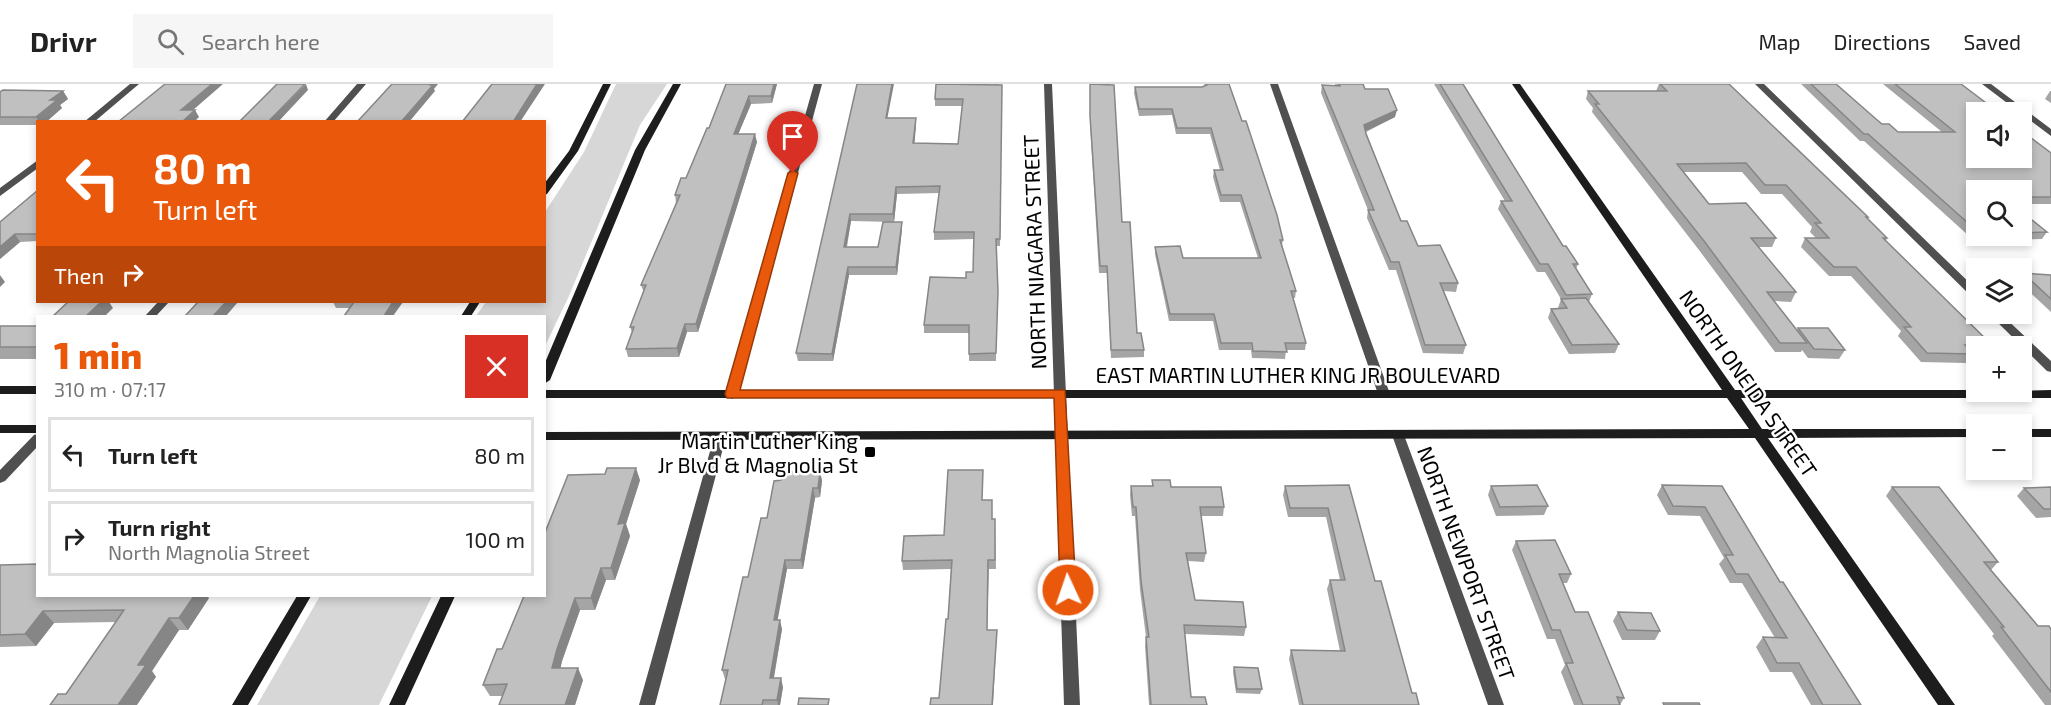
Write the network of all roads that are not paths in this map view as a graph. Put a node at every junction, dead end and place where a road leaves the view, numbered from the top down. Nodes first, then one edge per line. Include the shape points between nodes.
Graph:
1 (135, 84) edge
2 (362, 84) edge
3 (606, 84) edge
4 (677, 84) edge
5 (818, 84) edge
6 (1048, 84) edge
7 (1274, 84) edge
8 (1516, 84) edge
9 (1759, 84) edge
10 (1986, 84) edge
11 (90, 120) edge
12 (330, 120) edge
13 (2051, 133) edge
14 (36, 165) edge
15 (546, 189) edge
16 (0, 193) edge
17 (1966, 285) edge
18 (163, 303) edge
19 (151, 315) edge
20 (2005, 324) edge
21 (2051, 368) edge
22 (546, 375) edge
23 (0, 390) edge
24 (36, 390) edge
25 (1060, 393) junction
26 (546, 394) edge
27 (732, 394) junction
28 (1384, 394) junction
29 (1731, 394) junction
30 (2051, 394) edge
31 (0, 429) edge
32 (36, 429) edge
33 (1758, 433) junction
34 (1966, 433) edge
35 (2032, 433) edge
36 (2051, 433) edge
37 (1061, 435) junction
38 (1398, 435) junction
39 (546, 436) edge
40 (720, 437) junction
41 (36, 440) edge
42 (0, 478) edge
43 (303, 597) edge
44 (447, 597) edge
45 (240, 705) edge
46 (398, 705) edge
47 (647, 705) edge
48 (1072, 705) edge
49 (1496, 705) edge
50 (1947, 705) edge

1 - 11 street
2 - 12 street
3 - 15 main road via 573,151
4 - 22 main road via 640,150
5 - 27 street
6 - 25 street, NORTH NIAGARA STREET
7 - 28 street
8 - 29 main road, NORTH ONEIDA STREET
9 - 17 street
10 - 13 street
14 - 16 street
18 - 19 street
20 - 21 street
23 - 24 main road
25 - 27 main road, EAST MARTIN LUTHER KING JR BOULEVARD
25 - 28 main road, EAST MARTIN LUTHER KING JR BOULEVARD
25 - 37 street, NORTH NIAGARA STREET
26 - 27 main road, EAST MARTIN LUTHER KING JR BOULEVARD
28 - 29 main road, EAST MARTIN LUTHER KING JR BOULEVARD
29 - 30 main road, EAST MARTIN LUTHER KING JR BOULEVARD
29 - 33 main road, NORTH ONEIDA STREET
31 - 32 main road
33 - 34 main road
33 - 38 main road
33 - 50 main road, NORTH ONEIDA STREET
35 - 36 main road
37 - 38 main road
37 - 40 main road
37 - 48 street, NORTH NIAGARA STREET
38 - 49 street, NORTH NEWPORT STREET
39 - 40 main road
40 - 47 street
41 - 42 street
43 - 45 main road
44 - 46 main road

